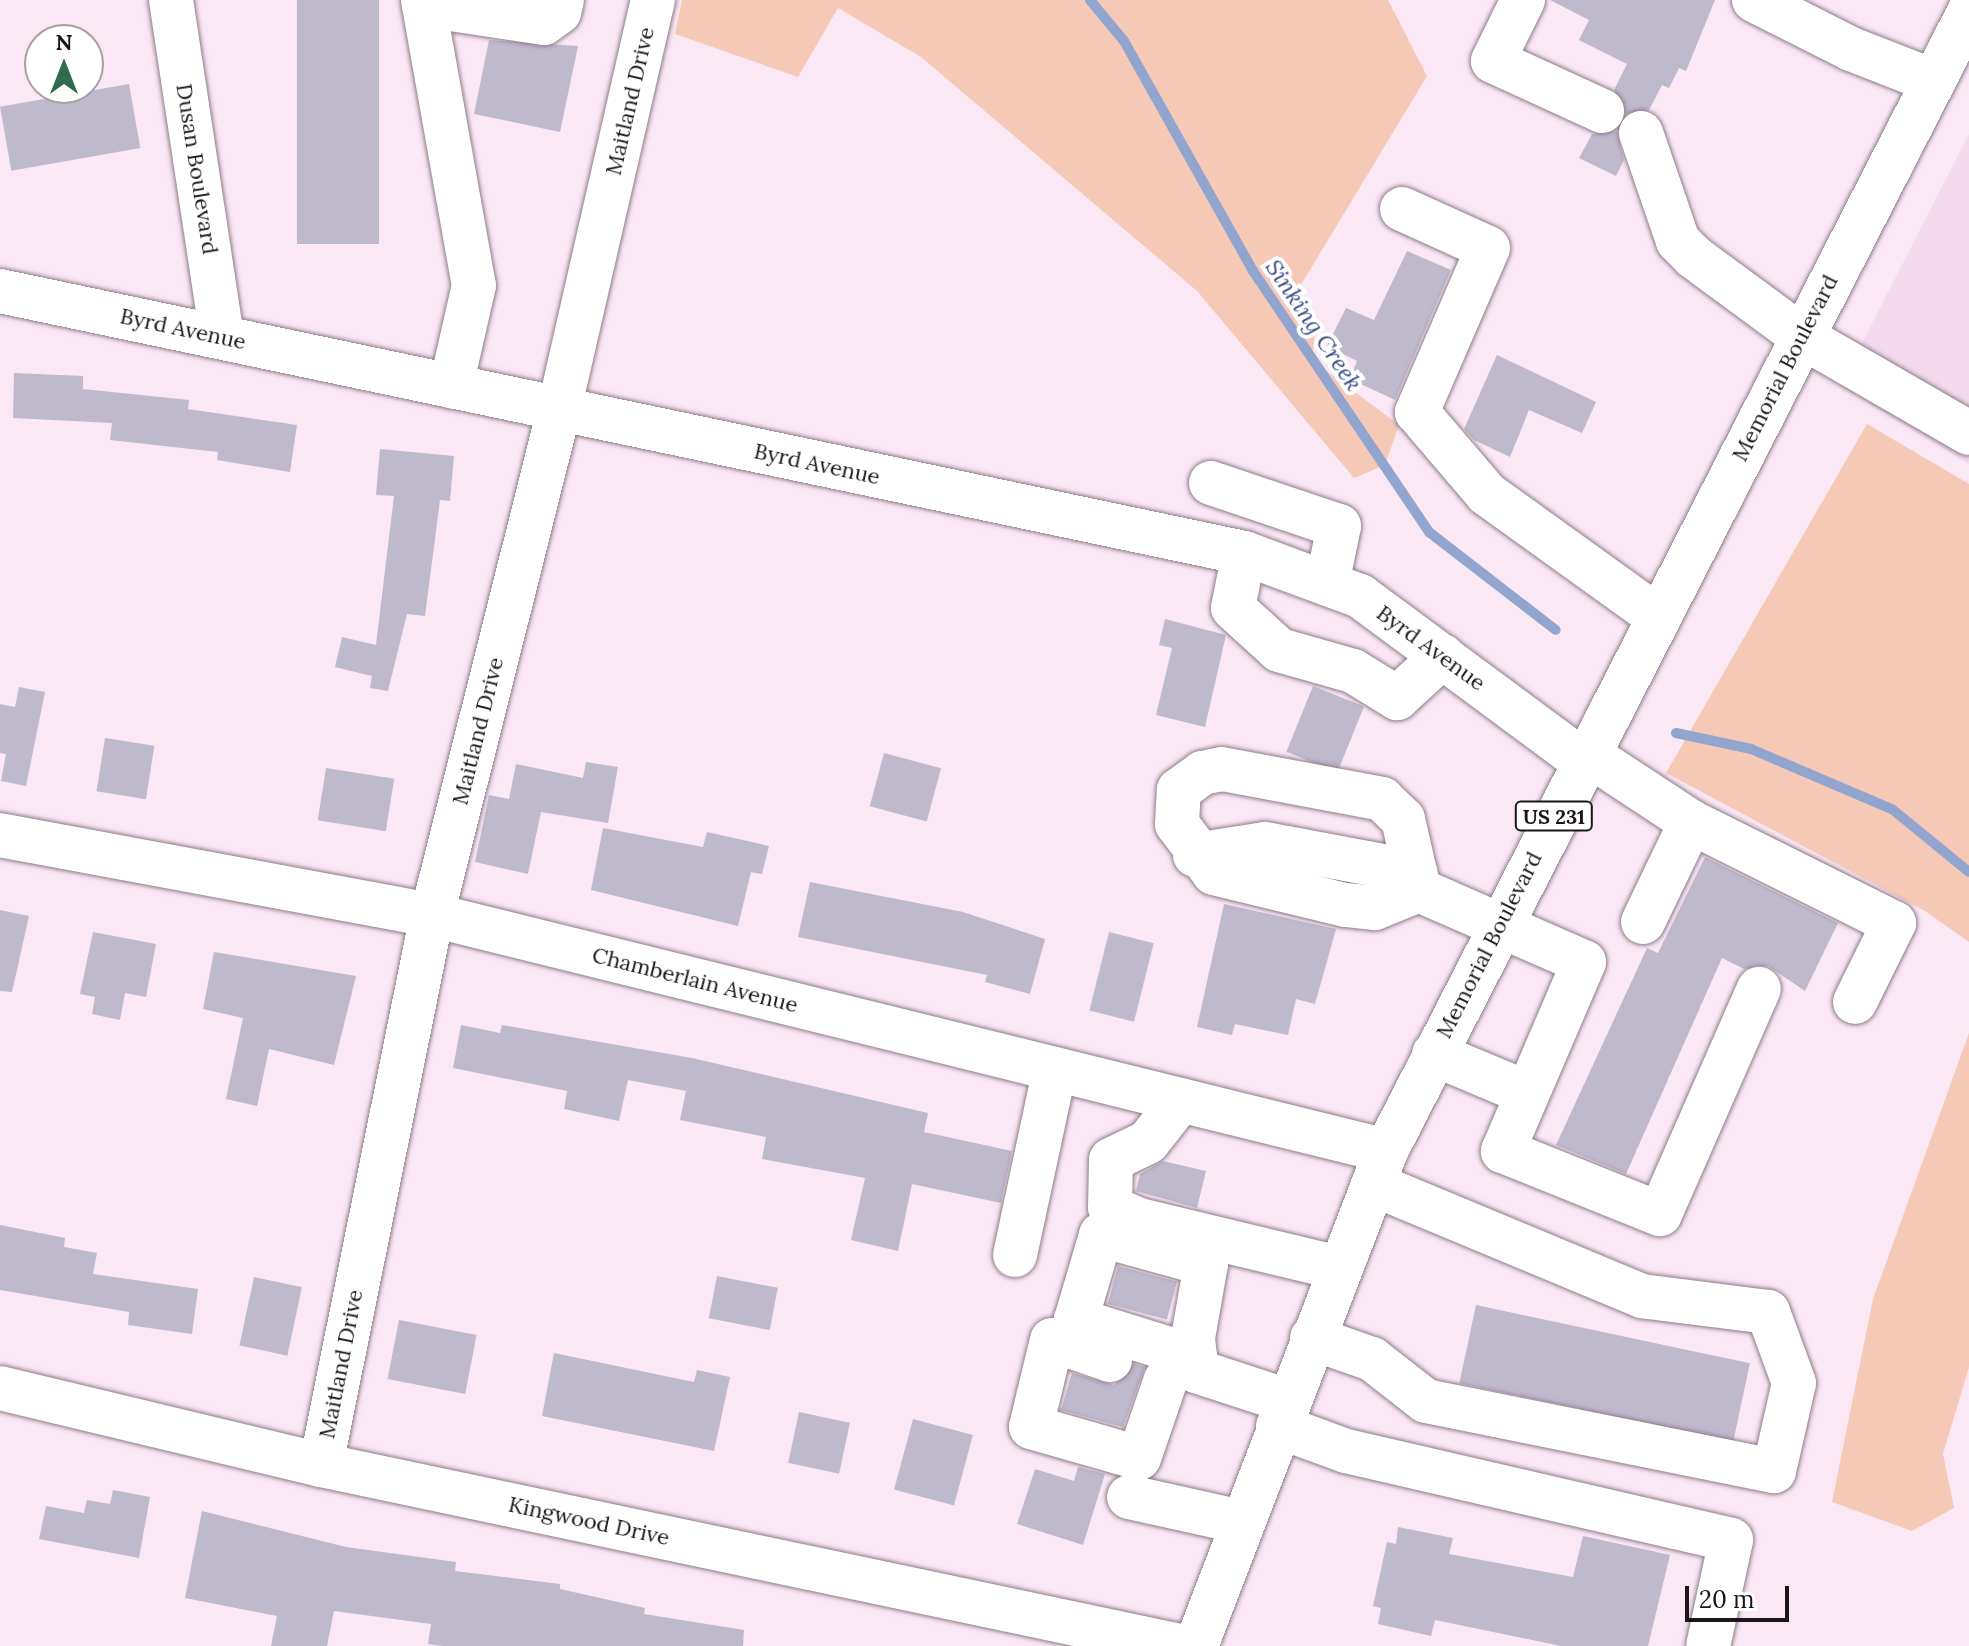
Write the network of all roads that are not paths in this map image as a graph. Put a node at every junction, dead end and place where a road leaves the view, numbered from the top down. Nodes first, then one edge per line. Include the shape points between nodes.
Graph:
1 (171, 0) edge
2 (562, 0) edge
3 (653, 0) edge
4 (1523, 0) edge
5 (1754, 0) edge
6 (424, 3) edge
7 (1969, 12) edge
8 (1933, 81) junction
9 (1602, 111) dead end
10 (1641, 133) dead end
11 (1402, 209) dead end
12 (0, 291) edge
13 (1801, 336) junction
14 (222, 337) junction
15 (451, 386) junction
16 (559, 410) junction
17 (1969, 433) edge
18 (1211, 483) dead end
19 (1244, 553) junction
20 (1327, 584) junction
21 (1657, 616) junction
22 (1443, 656) junction
23 (1584, 756) junction
24 (1691, 822) junction
25 (0, 835) edge
26 (1417, 881) junction
27 (432, 915) junction
28 (1643, 922) dead end
29 (1497, 929) junction
30 (1759, 989) dead end
31 (1855, 1002) dead end
32 (1434, 1054) junction
33 (1055, 1069) junction
34 (1527, 1093) junction
35 (1181, 1100) junction
36 (1379, 1167) junction
37 (1015, 1255) dead end
38 (1339, 1268) junction
39 (1312, 1338) junction
40 (1186, 1369) dead end
41 (0, 1388) edge
42 (1283, 1413) junction
43 (321, 1465) junction
44 (1129, 1497) dead end
45 (1242, 1522) junction
46 (1180, 1646) edge
47 (1196, 1646) edge
48 (1708, 1646) edge

1 - 14 street, Dusan Boulevard
2 - 6 street via 559,12 544,23
3 - 16 street, Maitland Drive
4 - 9 street via 1493,61
5 - 8 street via 1851,49
6 - 15 street via 474,285
7 - 8 street, Memorial Boulevard / US 231
8 - 13 street, Memorial Boulevard / US 231
10 - 13 street via 1678,241
11 - 21 street via 1488,248 1417,412 1487,494
12 - 14 street, Byrd Avenue
13 - 17 street
13 - 21 street, Memorial Boulevard / US 231
14 - 15 street, Byrd Avenue
15 - 16 street, Byrd Avenue
16 - 19 street, Byrd Avenue
16 - 27 street, Maitland Drive
18 - 20 street via 1339,526
19 - 20 street, Byrd Avenue
19 - 22 street via 1233,608 1279,650 1353,671 1397,698
20 - 22 street, Byrd Avenue via 1360,596
21 - 23 street, Memorial Boulevard / US 231
22 - 23 street, Byrd Avenue
23 - 24 street, Byrd Avenue
23 - 29 street, Memorial Boulevard / US 231
24 - 28 street
24 - 31 street, Byrd Avenue via 1894,923
25 - 27 street, Chamberlain Avenue
26 - 26 street via 1375,908 1229,880 1195,855 1177,824 1179,790 1202,773 1222,769 1382,799 1403,819
26 - 29 street
27 - 33 street, Chamberlain Avenue
27 - 43 street, Maitland Drive
29 - 32 street, Memorial Boulevard / US 231
29 - 34 street via 1584,962
30 - 34 street via 1660,1214 1503,1151
32 - 34 street
32 - 36 street, Memorial Boulevard / US 231
33 - 35 street, Chamberlain Avenue
33 - 37 street
35 - 36 street, Chamberlain Avenue
35 - 38 street via 1148,1142 1111,1160 1110,1207 1139,1220
36 - 38 street, Memorial Boulevard / US 231
36 - 39 street, Chamberlain Avenue via 1642,1296 1768,1312 1794,1383 1774,1471 1426,1401 1372,1359
38 - 39 street, Memorial Boulevard / US 231
39 - 42 street, Memorial Boulevard / US 231
40 - 42 street
41 - 43 street, Kingwood Drive
42 - 45 street, Memorial Boulevard / US 231
42 - 48 street via 1346,1451 1731,1540
43 - 46 street, Kingwood Drive
44 - 45 street
45 - 47 street, Memorial Boulevard / US 231

